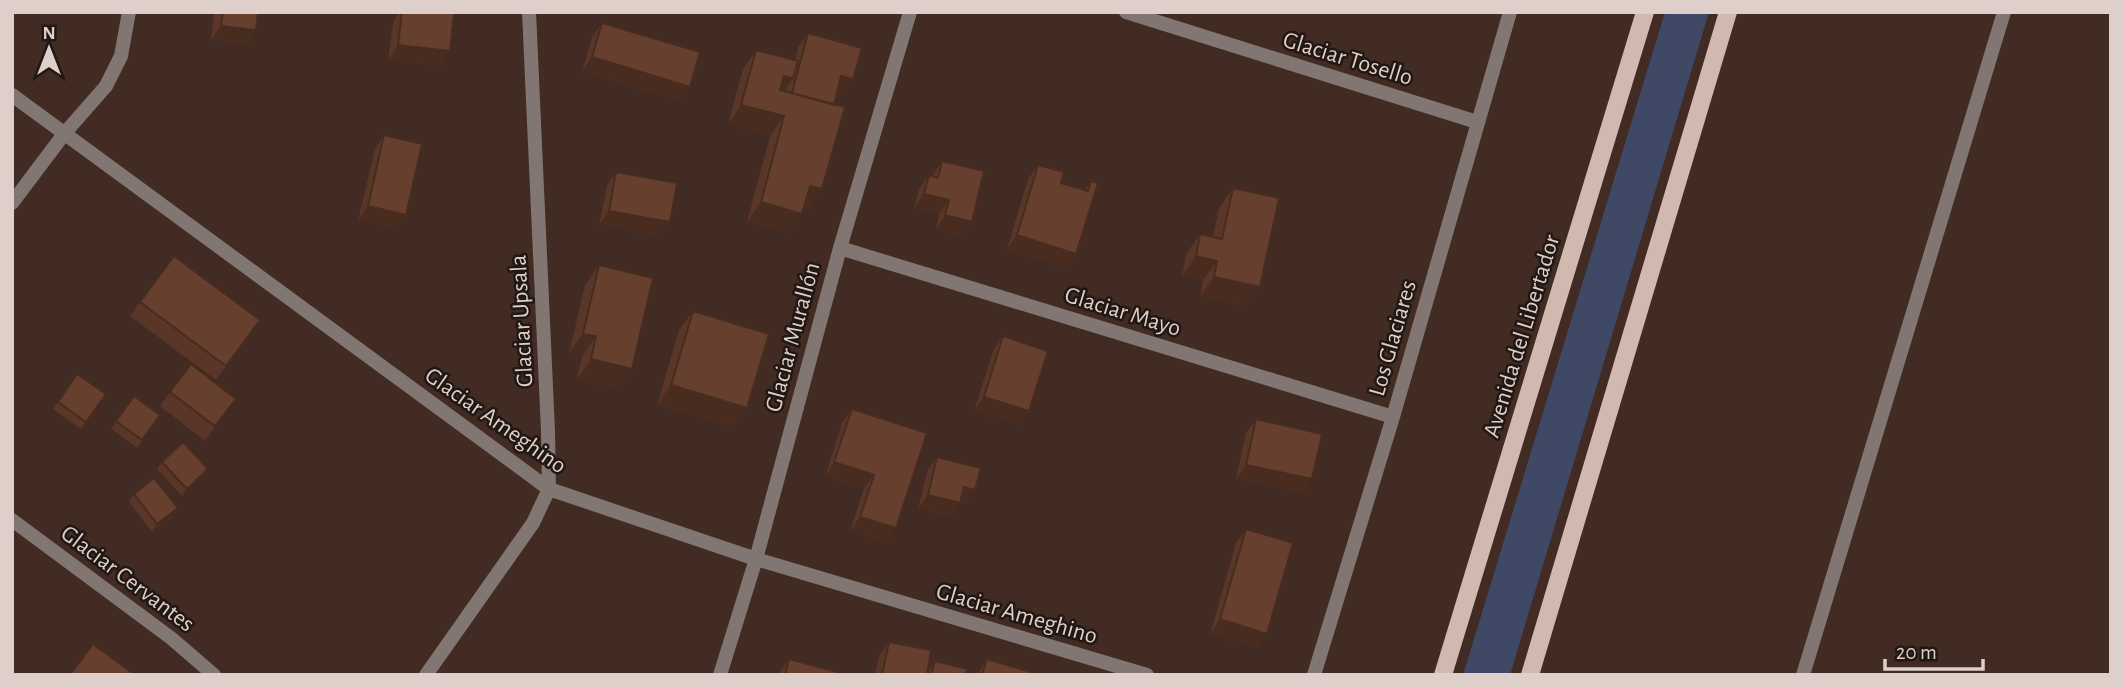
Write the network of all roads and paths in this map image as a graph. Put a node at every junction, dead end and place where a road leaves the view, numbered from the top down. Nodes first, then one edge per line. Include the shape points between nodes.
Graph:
1 (129, 12) edge
2 (529, 12) edge
3 (910, 12) edge
4 (1126, 12) edge
5 (1510, 12) edge
6 (1645, 12) edge
7 (1728, 12) edge
8 (2004, 12) edge
9 (12, 95) edge
10 (1477, 122) junction
11 (64, 134) junction
12 (12, 203) edge
13 (840, 248) junction
14 (1393, 417) junction
15 (549, 489) junction
16 (12, 520) edge
17 (755, 559) junction
18 (214, 675) edge
19 (426, 675) edge
20 (720, 675) edge
21 (1147, 675) edge
22 (1314, 675) edge
23 (1443, 675) edge
24 (1530, 675) edge
25 (1803, 675) edge

1 - 11 street via 121,56 106,86
2 - 15 street, Glaciar Upsala
3 - 13 street, Glaciar Murallón
4 - 10 street, Glaciar Tosello
5 - 10 street, Los Glaciares
6 - 23 main road, Avenida del Libertador
7 - 24 main road
8 - 25 street
9 - 11 street, Glaciar Ameghino
10 - 14 street, Los Glaciares
11 - 12 street
11 - 15 street, Glaciar Ameghino
13 - 14 street, Glaciar Mayo
13 - 17 street, Glaciar Murallón
14 - 22 street, Los Glaciares
15 - 17 street, Glaciar Ameghino
15 - 19 street, Glaciar Upsala via 533,523
16 - 18 street, Glaciar Cervantes
17 - 20 street, Glaciar Murallón
17 - 21 street, Glaciar Ameghino

